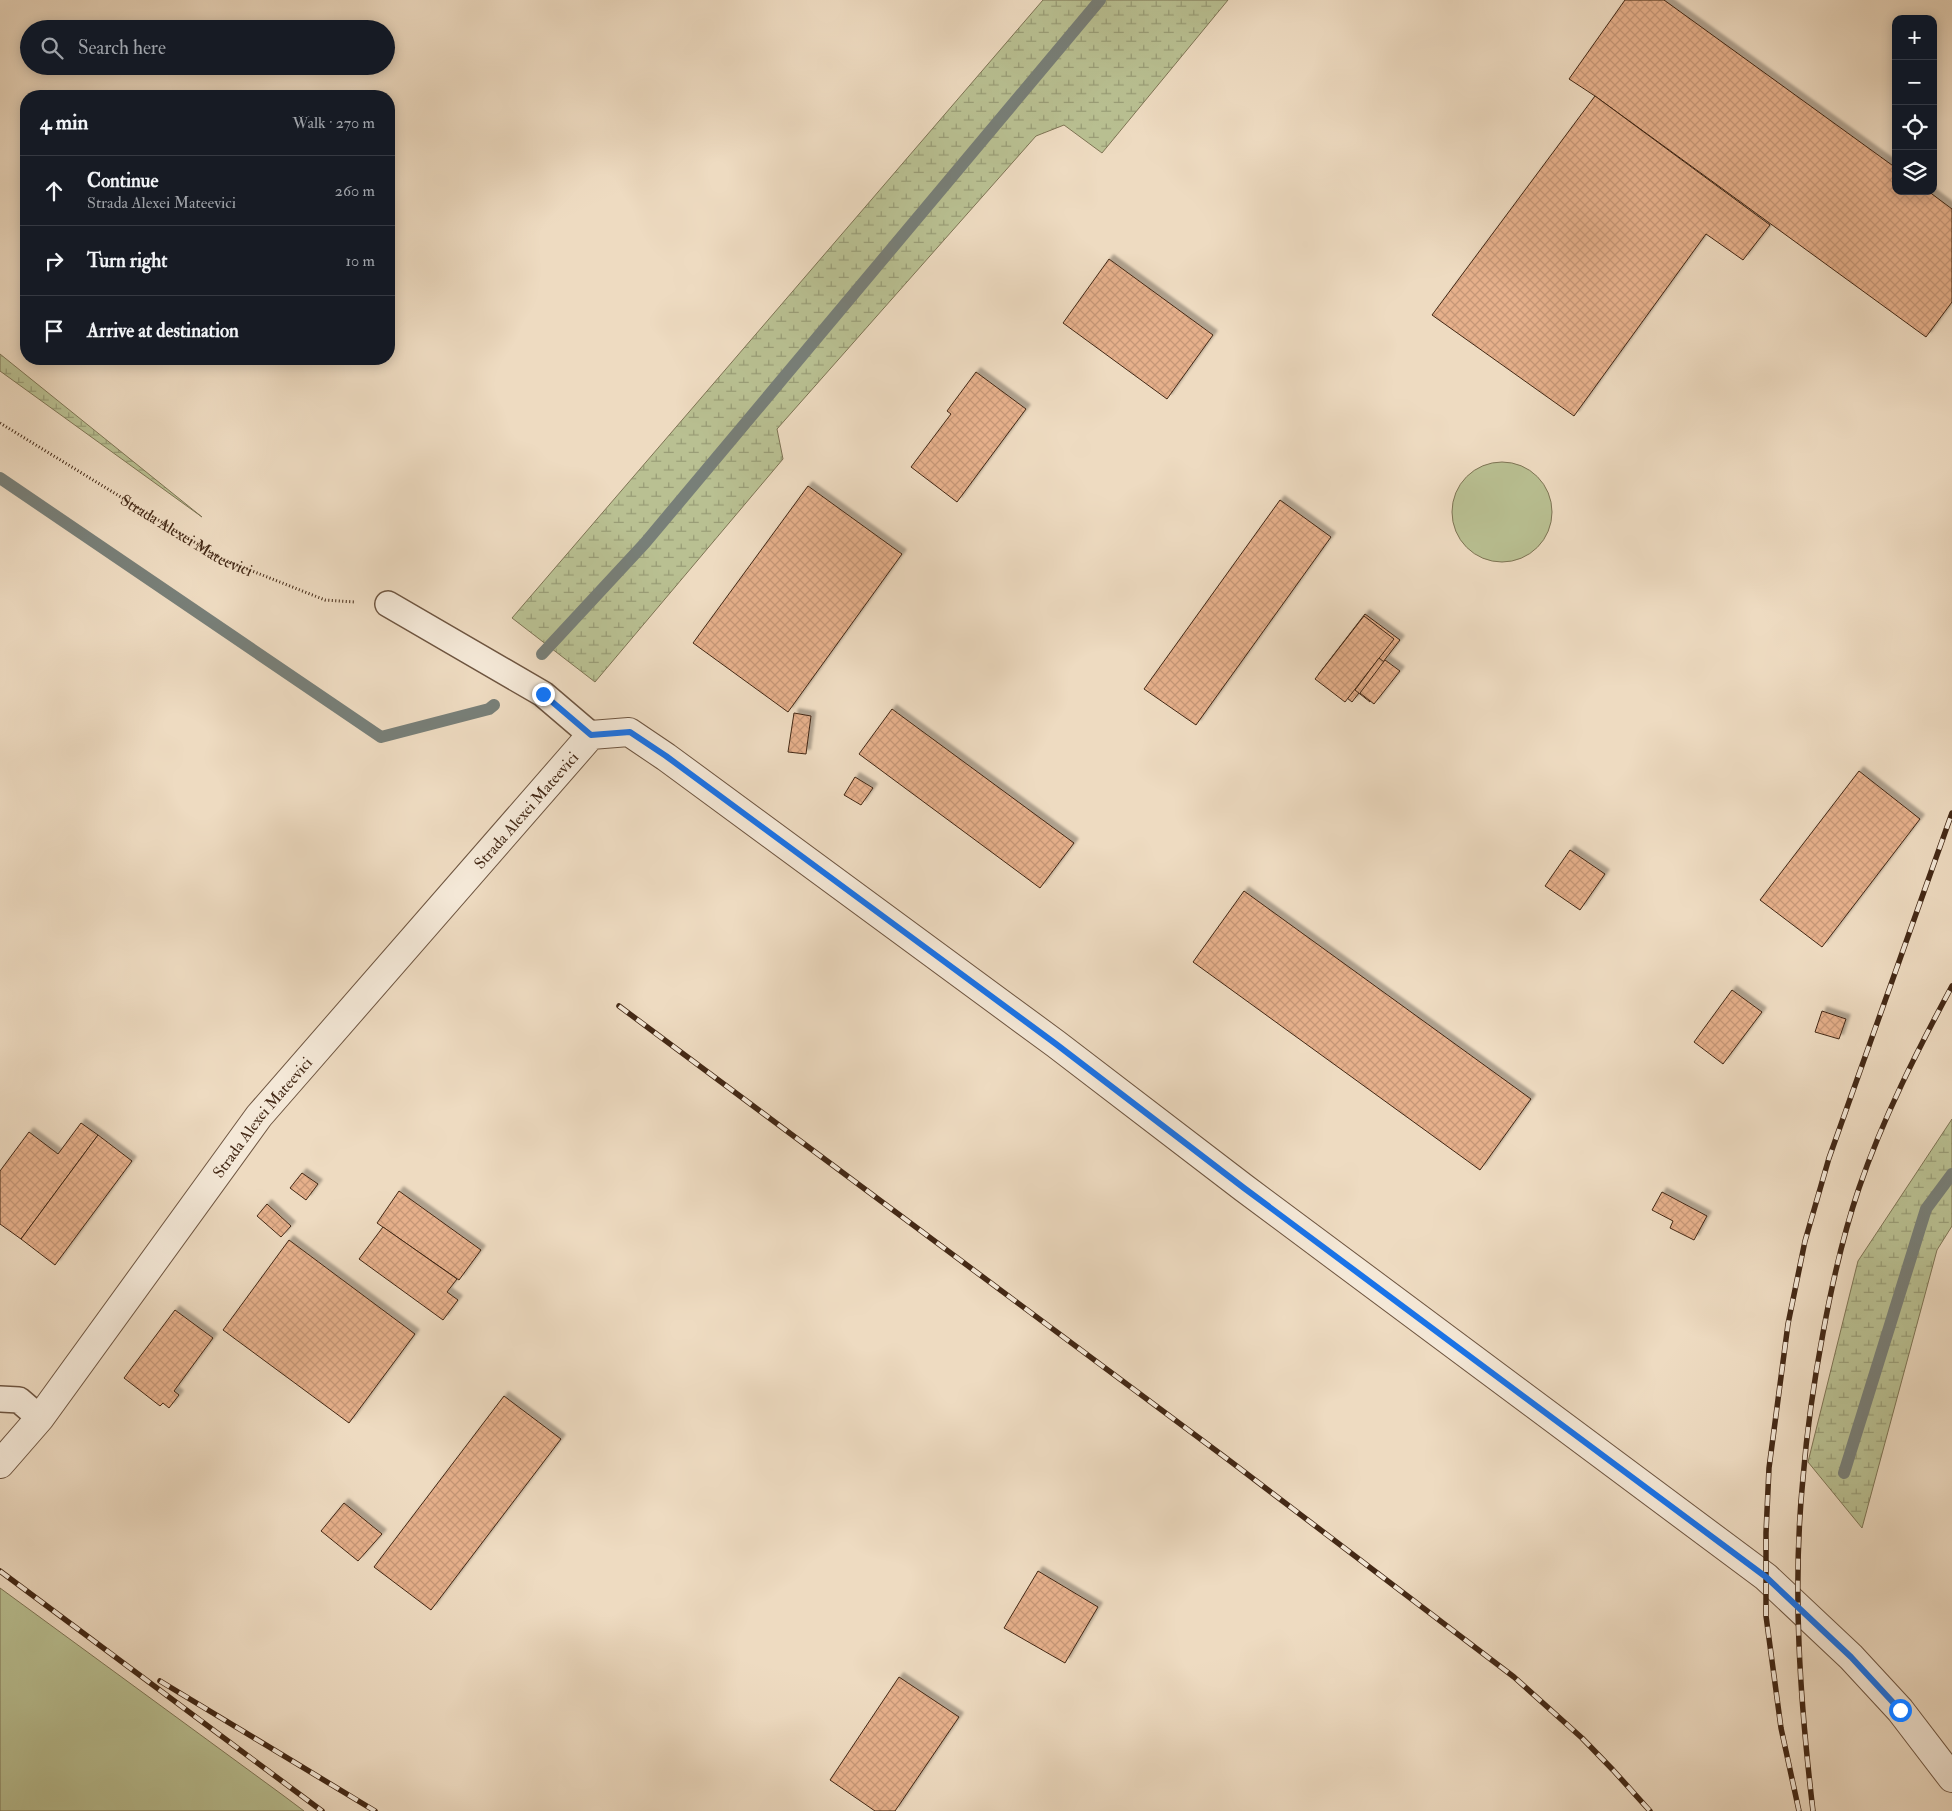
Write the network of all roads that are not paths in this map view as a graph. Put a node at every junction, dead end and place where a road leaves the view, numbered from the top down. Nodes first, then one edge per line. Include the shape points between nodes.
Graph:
1 (388, 604) road end
2 (591, 735) junction
3 (0, 1398) edge
4 (40, 1418) junction
5 (0, 1464) edge
6 (1952, 1778) edge

1 - 2 lane via 543,694
2 - 4 street, Strada Alexei Mateevici via 259,1116
2 - 6 street via 630,732 666,756 1766,1577 1851,1657 1900,1710
3 - 4 lane via 19,1400
4 - 5 street, Strada Alexei Mateevici

